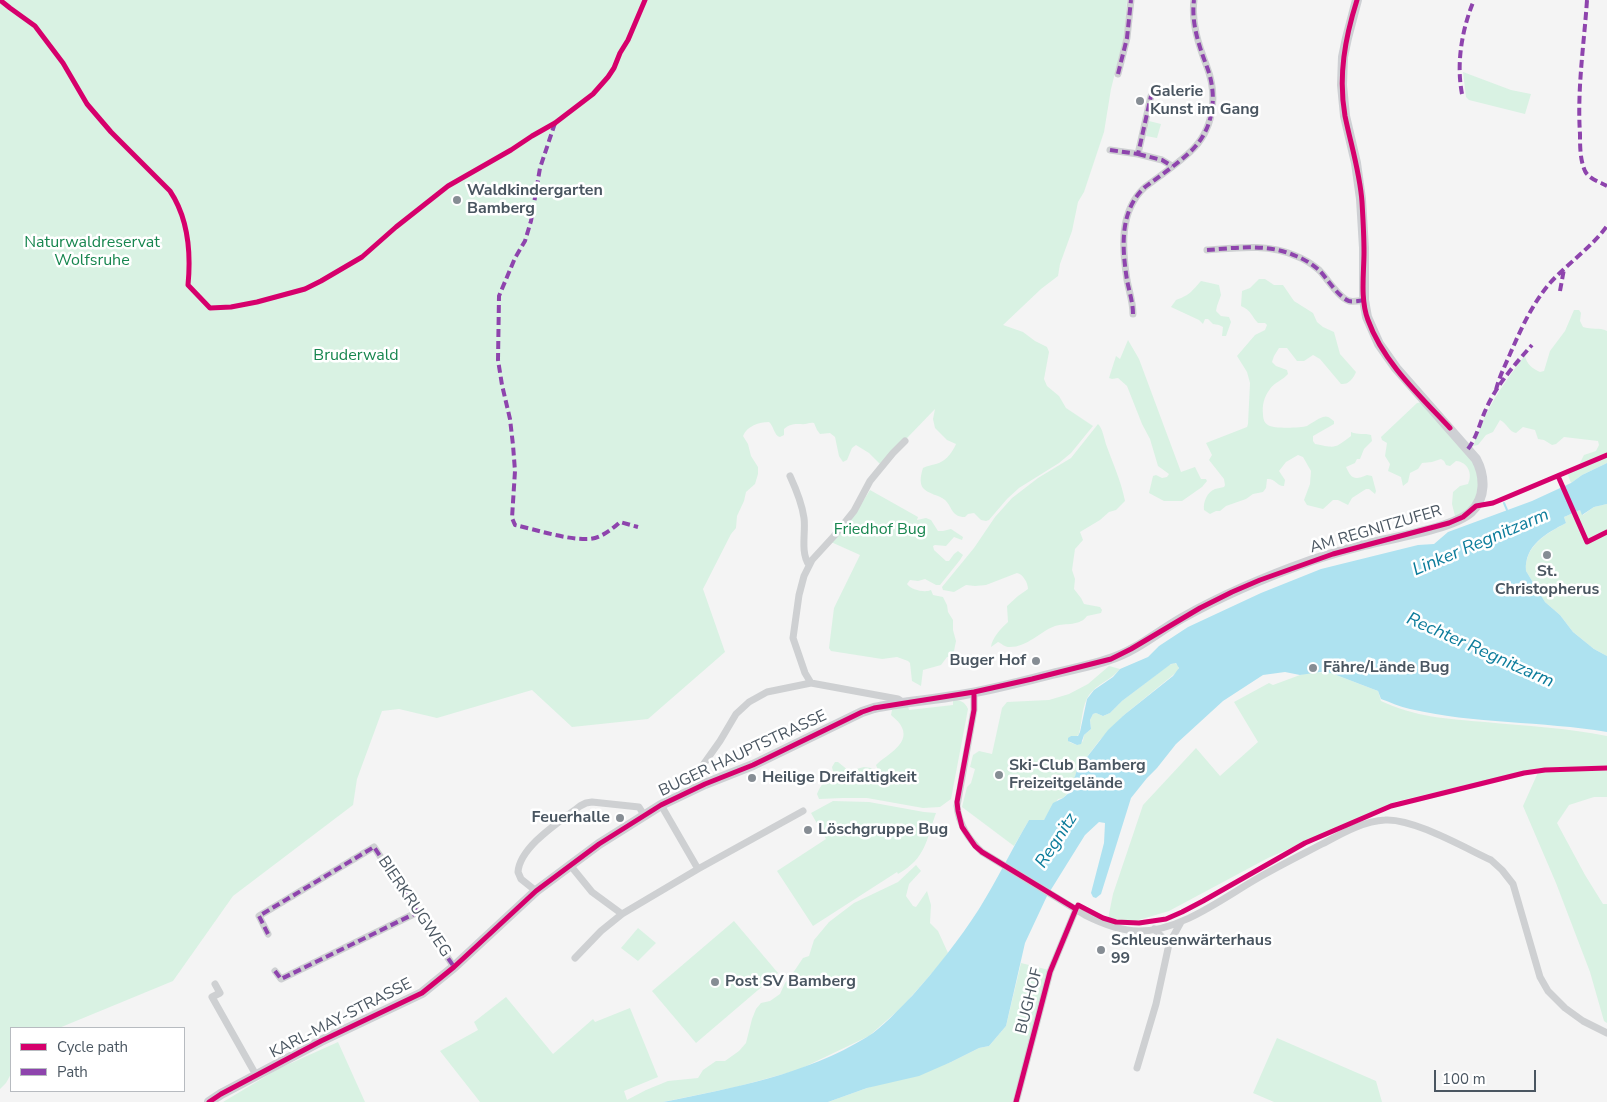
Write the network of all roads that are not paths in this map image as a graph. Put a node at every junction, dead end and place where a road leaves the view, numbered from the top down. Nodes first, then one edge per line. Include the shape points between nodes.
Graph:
1 (1131, 0) edge
2 (1194, 0) edge
3 (1357, 0) edge
4 (1118, 74) dead end
5 (1151, 96) dead end
6 (1110, 150) dead end
7 (1138, 154) junction
8 (1172, 166) junction
9 (1207, 250) dead end
10 (1364, 300) junction
11 (1133, 314) dead end
12 (905, 441) dead end
13 (790, 476) dead end
14 (809, 565) junction
15 (811, 683) junction
16 (974, 692) junction
17 (904, 703) junction
18 (705, 784) junction
19 (661, 805) junction
20 (803, 811) dead end
21 (644, 815) junction
22 (570, 865) junction
23 (698, 869) junction
24 (536, 891) junction
25 (1076, 909) junction
26 (418, 912) junction
27 (622, 914) junction
28 (1181, 922) junction
29 (1154, 929) junction
30 (268, 934) dead end
31 (1169, 944) junction
32 (575, 958) dead end
33 (454, 968) junction
34 (275, 971) dead end
35 (215, 984) dead end
36 (1607, 1033) edge
37 (1137, 1068) dead end
38 (256, 1076) junction
39 (209, 1102) edge
40 (1016, 1102) edge

1 - 4 street
2 - 8 street via 1196,30 1211,83 1213,107 1198,142
3 - 10 street via 1343,57 1342,85 1361,199
5 - 7 street
6 - 7 street
7 - 8 street
8 - 11 street via 1138,194 1128,212 1124,242
9 - 10 street via 1255,247 1294,255 1318,270 1345,299 1352,302
10 - 16 street, AM REGNITZUFER via 1368,321 1385,354 1476,459 1483,483 1476,506 1463,517 1444,525 1333,554 1232,592 1111,659
12 - 14 street via 870,481 854,511
13 - 14 street via 804,515 805,556
14 - 15 street via 799,595 793,638
15 - 17 street via 894,698
15 - 18 street via 767,692 736,714 698,772
16 - 17 street, BUGER HAUPTSTRASSE
16 - 25 street via 974,710 957,806 960,822 969,839 982,852
17 - 18 street, BUGER HAUPTSTRASSE via 862,712 753,765
18 - 19 street, BUGER HAUPTSTRASSE
19 - 21 street, BUGER HAUPTSTRASSE
19 - 23 street
20 - 23 street
21 - 22 street, BUGER HAUPTSTRASSE
21 - 24 street via 639,807 592,802 580,806 521,859 518,872 521,879
22 - 24 street, BUGER HAUPTSTRASSE
22 - 27 street via 592,892
23 - 27 street
24 - 33 street, BUGER HAUPTSTRASSE
25 - 29 street via 1101,922 1126,929
25 - 40 street, BUGHOF via 1050,972
26 - 30 street, BIERKRUGWEG via 374,847 259,916
26 - 33 street, BIERKRUGWEG
26 - 34 street via 281,979
27 - 32 street
28 - 29 street
28 - 31 street
28 - 36 street via 1312,849 1363,825 1386,820 1404,822 1491,860 1502,870 1513,884 1540,977 1548,991 1564,1008
29 - 31 street
31 - 37 street
33 - 38 street, KARL-MAY-STRASSE via 422,992
35 - 38 street, KARL-MAY-STRASSE via 220,993 212,997
38 - 39 street, KARL-MAY-STRASSE

